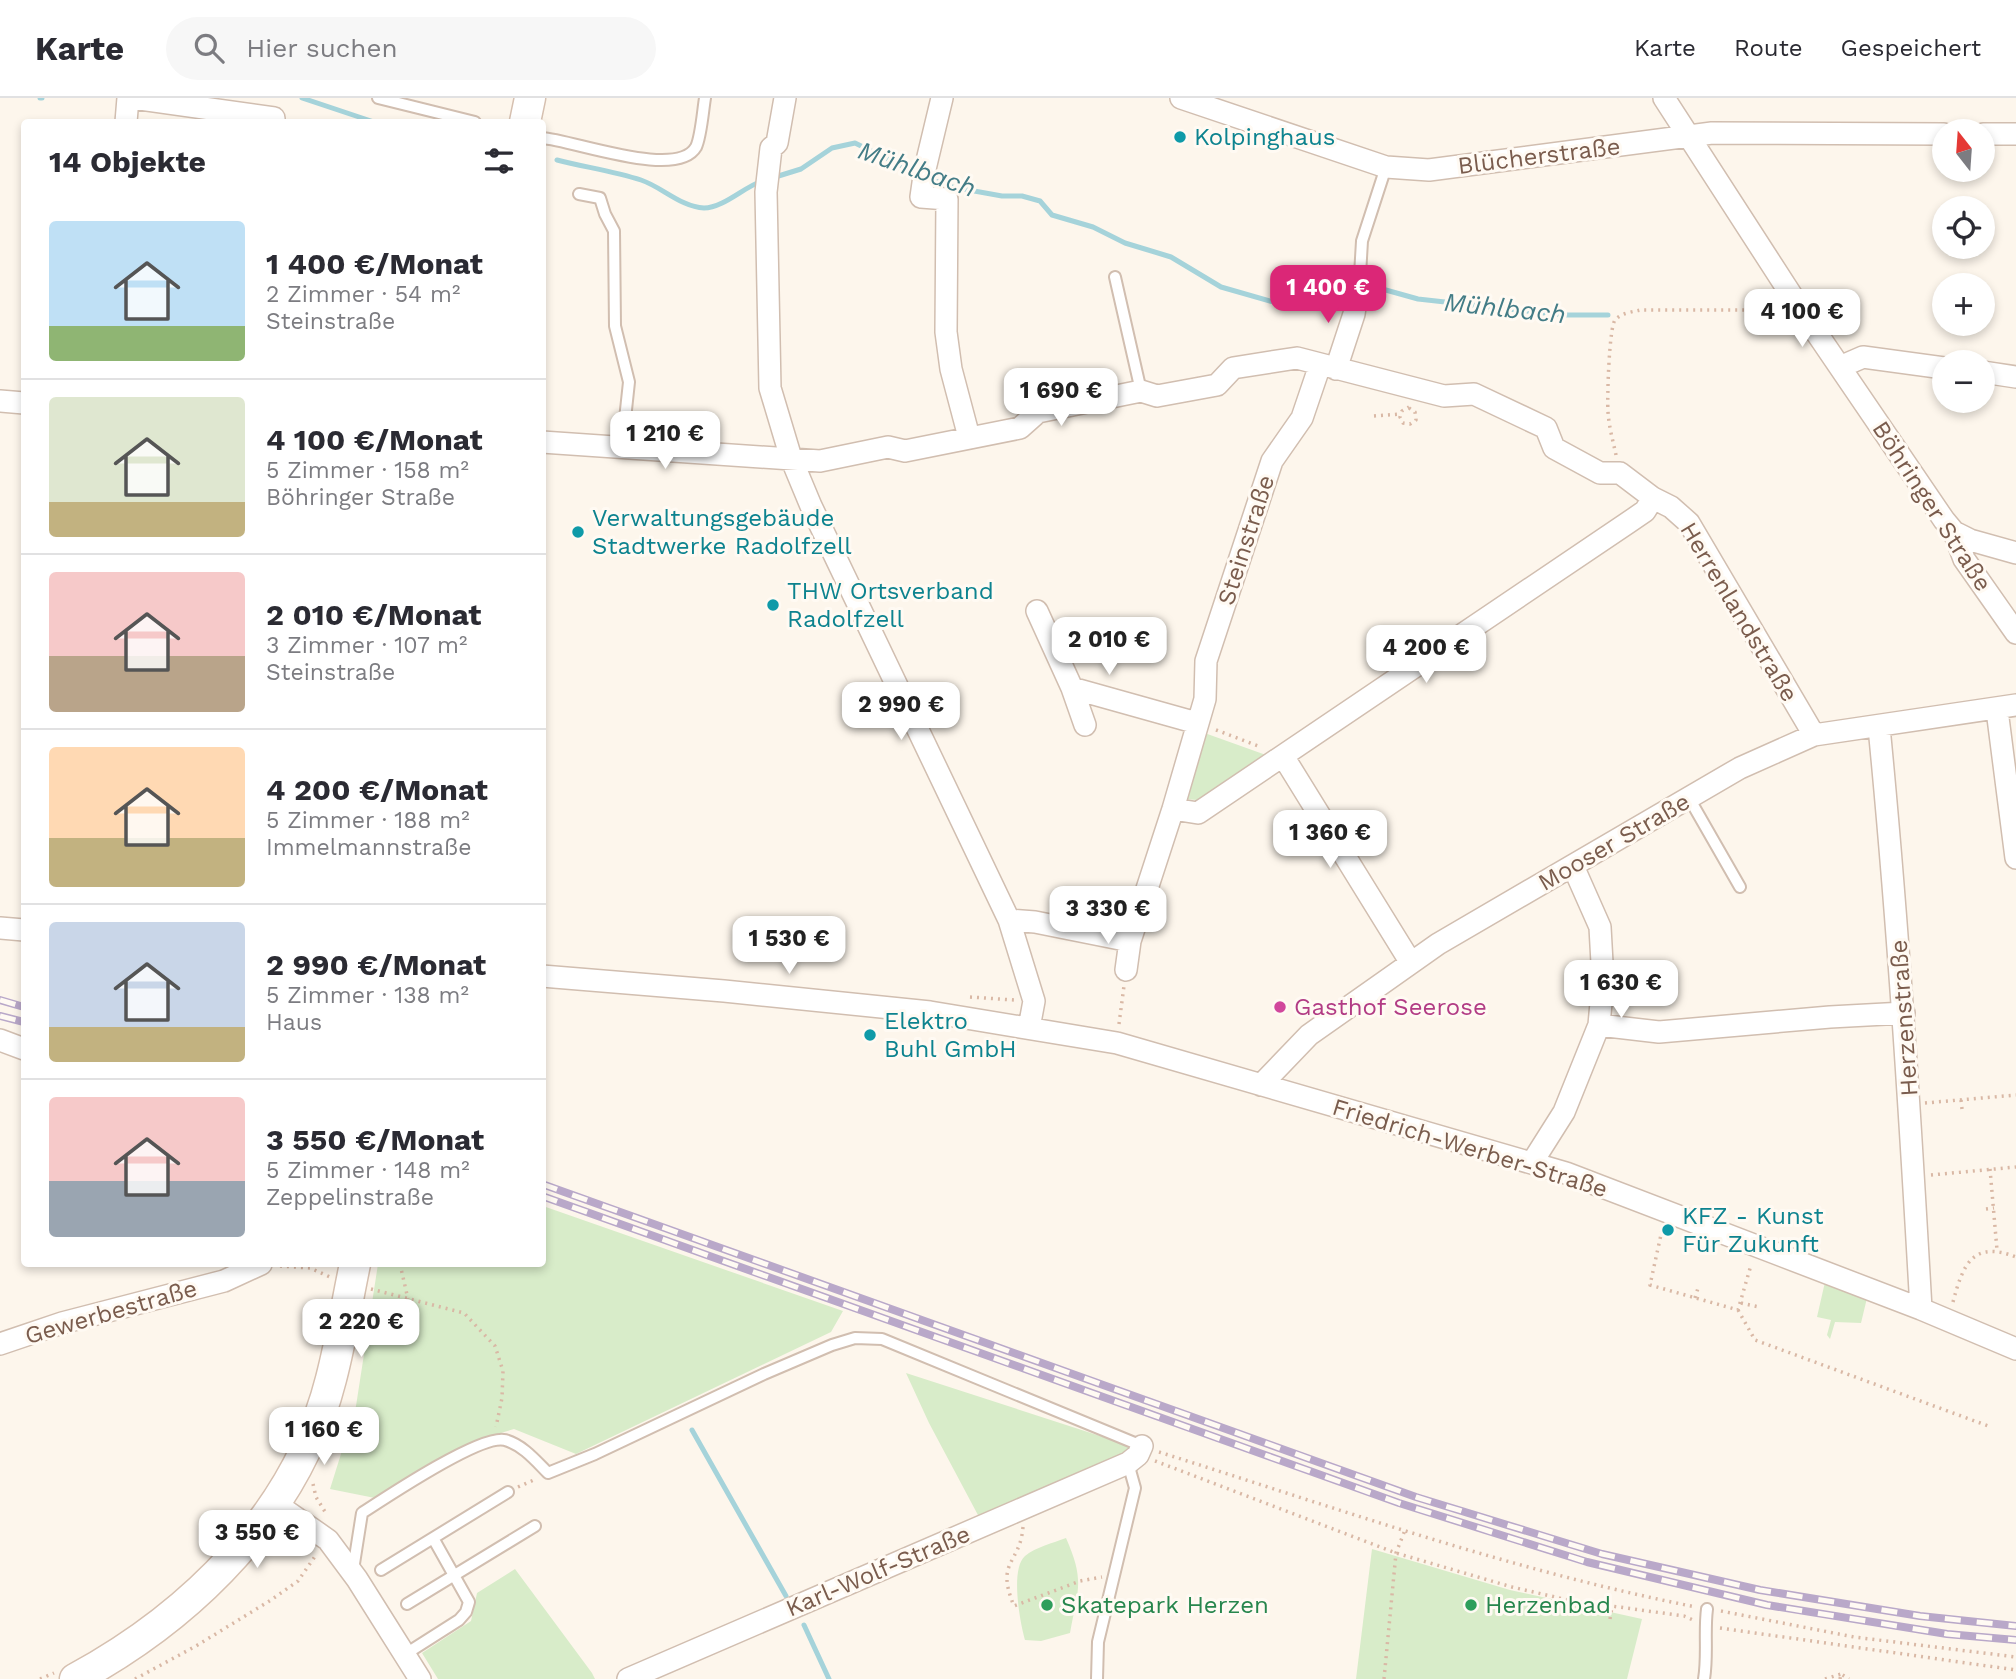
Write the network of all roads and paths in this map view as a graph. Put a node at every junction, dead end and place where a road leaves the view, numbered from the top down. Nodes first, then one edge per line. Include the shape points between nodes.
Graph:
1 (130, 98) edge
2 (378, 98) edge
3 (530, 98) edge
4 (705, 98) edge
5 (785, 98) edge
6 (942, 98) edge
7 (1181, 98) edge
8 (1664, 98) edge
9 (126, 119) edge
10 (274, 119) edge
11 (463, 119) edge
12 (526, 119) edge
13 (1932, 134) edge
14 (1995, 134) edge
15 (2016, 134) edge
16 (1690, 137) junction
17 (546, 139) edge
18 (1386, 167) junction
19 (579, 194) dead end
20 (1115, 277) dead end
21 (1359, 281) joint
22 (1794, 300) junction
23 (1932, 366) edge
24 (1328, 367) junction
25 (1840, 367) junction
26 (1995, 374) edge
27 (2016, 377) edge
28 (1141, 391) junction
29 (1411, 398) junction
30 (0, 401) edge
31 (21, 403) edge
32 (1401, 414) junction
33 (1374, 416) dead end
34 (969, 437) junction
35 (546, 442) edge
36 (622, 447) junction
37 (791, 458) junction
38 (1620, 473) junction
39 (1653, 498) junction
40 (1954, 531) junction
41 (2016, 553) edge
42 (1037, 611) dead end
43 (2016, 634) edge
44 (1072, 688) junction
45 (2006, 708) edge
46 (1197, 723) junction
47 (1085, 725) dead end
48 (1879, 727) junction
49 (1814, 735) junction
50 (1283, 756) junction
51 (1689, 798) junction
52 (1173, 809) junction
53 (2016, 858) edge
54 (1573, 866) junction
55 (1740, 887) dead end
56 (1009, 920) junction
57 (0, 928) edge
58 (21, 930) edge
59 (1130, 941) junction
60 (1411, 964) junction
61 (1126, 971) joint
62 (546, 975) edge
63 (1904, 1013) junction
64 (1599, 1025) junction
65 (1029, 1028) junction
66 (0, 1040) edge
67 (1116, 1043) junction
68 (21, 1048) edge
69 (1261, 1085) junction
70 (2016, 1095) edge
71 (1961, 1100) junction
72 (1909, 1105) junction
73 (1962, 1109) dead end
74 (1532, 1161) junction
75 (2016, 1167) edge
76 (1990, 1169) junction
77 (1913, 1176) junction
78 (1986, 1209) dead end
79 (1994, 1209) junction
80 (1666, 1211) junction
81 (1997, 1250) junction
82 (2016, 1257) edge
83 (254, 1267) edge
84 (290, 1267) dead end
85 (401, 1267) edge
86 (1762, 1268) dead end
87 (346, 1275) edge
88 (1698, 1288) dead end
89 (329, 1289) dead end
90 (408, 1298) junction
91 (1695, 1298) junction
92 (1741, 1303) junction
93 (1760, 1305) dead end
94 (1738, 1310) junction
95 (1920, 1310) junction
96 (1948, 1321) junction
97 (0, 1344) edge
98 (2016, 1349) edge
99 (764, 1374) junction
100 (769, 1386) dead end
101 (1991, 1427) dead end
102 (493, 1440) junction
103 (1136, 1455) junction
104 (548, 1473) junction
105 (508, 1492) joint
106 (275, 1503) junction
107 (1019, 1510) junction
108 (535, 1525) dead end
109 (1405, 1530) junction
110 (433, 1538) junction
111 (1396, 1553) junction
112 (381, 1570) dead end
113 (352, 1573) junction
114 (455, 1574) junction
115 (1114, 1575) junction
116 (407, 1604) dead end
117 (1612, 1607) junction
118 (1707, 1609) junction
119 (1610, 1619) dead end
120 (1705, 1626) junction
121 (404, 1655) junction
122 (2016, 1657) edge
123 (2016, 1670) edge
124 (65, 1676) edge
125 (1840, 1677) edge
126 (40, 1679) edge
127 (420, 1679) edge
128 (628, 1679) edge
129 (1097, 1679) edge
130 (1384, 1679) edge
131 (1704, 1679) edge
132 (1825, 1679) edge
133 (1849, 1679) edge

1 - 9 street
1 - 10 street
2 - 11 lane
3 - 12 main road
4 - 17 lane via 696,146 687,156 664,161
5 - 37 street via 777,143 771,148 766,192 770,388
6 - 34 street via 921,197 947,199 946,332
7 - 18 street, Blücherstraße
8 - 16 street, Böhringer Straße
13 - 16 street, Blücherstraße via 1712,133
14 - 15 street
16 - 18 street, Blücherstraße via 1429,170
16 - 22 street, Böhringer Straße
18 - 21 lane, Steinstraße via 1362,241
19 - 36 lane via 600,198 614,231 615,326 629,382
20 - 28 lane
21 - 24 street, Steinstraße via 1354,314
22 - 25 street, Böhringer Straße
22 - 38 path via 1767,310 1640,310 1615,320 1608,410
23 - 25 street via 1863,357
24 - 28 street, Herrenlandstraße via 1297,358 1266,361 1233,368 1217,385 1157,396
24 - 29 street, Herrenlandstraße
24 - 46 street, Steinstraße via 1302,418 1272,461 1206,661 1205,699
25 - 40 street, Böhringer Straße
26 - 27 street
28 - 34 street, Herrenlandstraße via 1038,412 1020,428
29 - 32 path
29 - 32 path via 1416,419 1403,423
29 - 38 street, Herrenlandstraße via 1474,394 1546,428 1554,447 1600,473
30 - 31 street
32 - 33 path
34 - 37 street, Herrenlandstraße via 905,451 888,447 820,461
35 - 36 street, Herrenlandstraße
36 - 37 street, Herrenlandstraße
37 - 56 street
38 - 39 street, Herrenlandstraße
39 - 49 street, Herrenlandstraße via 1689,523
39 - 50 street via 1645,511
40 - 41 street
40 - 43 street, Böhringer Straße via 1964,559
42 - 44 street
44 - 46 street
44 - 47 street
45 - 48 street, Mooser Straße
45 - 53 street
46 - 50 path
46 - 52 street, Steinstraße
48 - 49 street, Mooser Straße
48 - 63 street, Herzenstraße
49 - 51 street, Mooser Straße via 1740,768
50 - 52 street via 1198,813
50 - 60 street
51 - 54 street, Mooser Straße
51 - 55 lane
52 - 59 street, Steinstraße
54 - 60 street, Mooser Straße
54 - 64 street via 1600,927 1603,981
56 - 59 street
56 - 65 street via 1034,1001
57 - 58 street
59 - 61 street, Steinstraße
60 - 69 street, Mooser Straße via 1310,1035
61 - 67 path
62 - 65 street, Friedrich-Werber-Straße via 930,1012
63 - 64 street via 1659,1032
63 - 72 street, Herzenstraße
64 - 74 street via 1564,1112
65 - 67 street, Friedrich-Werber-Straße
66 - 68 street
67 - 69 street, Friedrich-Werber-Straße
69 - 74 street, Friedrich-Werber-Straße
70 - 71 path
71 - 72 path
71 - 73 path
72 - 77 street, Herzenstraße
74 - 80 street, Friedrich-Werber-Straße
75 - 76 path
76 - 77 path
76 - 79 path
77 - 95 street, Herzenstraße
78 - 79 path
79 - 81 path
80 - 91 path via 1650,1285
80 - 95 street, Friedrich-Werber-Straße
81 - 82 path
81 - 96 path via 1975,1255 1961,1272
83 - 97 street, Gewerbestraße via 224,1281
84 - 87 path
85 - 90 path
86 - 92 path via 1750,1265
87 - 89 path
87 - 90 path
87 - 106 main road via 323,1405
88 - 91 path
90 - 102 path via 464,1313 495,1346 503,1371
91 - 94 path
92 - 93 path
92 - 94 path
94 - 101 path via 1755,1340
95 - 96 street, Friedrich-Werber-Straße
96 - 98 street, Friedrich-Werber-Straße
99 - 100 lane
99 - 103 lane via 855,1338 882,1339
99 - 104 lane
102 - 104 lane via 505,1440 526,1451
102 - 113 lane via 399,1488 362,1513
103 - 107 street, Karl-Wolf-Straße
103 - 109 path
103 - 111 path
103 - 115 lane via 1135,1488
104 - 105 path
105 - 110 lane
106 - 113 street via 328,1540
106 - 124 main road via 250,1539 193,1597 135,1644
107 - 115 path via 1024,1523 1022,1538 1005,1572 1014,1606 1080,1581
107 - 128 street, Karl-Wolf-Straße
108 - 114 lane
109 - 111 path
109 - 118 path via 1512,1562
110 - 112 lane
110 - 114 lane
111 - 117 path via 1511,1587
111 - 130 path
113 - 121 street
114 - 116 lane
114 - 121 lane via 469,1602 466,1612
115 - 129 lane via 1098,1642
117 - 119 path
117 - 120 path via 1684,1616
118 - 120 lane
118 - 122 path via 1854,1637
120 - 123 path
120 - 131 lane
121 - 127 street
124 - 126 path
125 - 132 path
125 - 133 path

